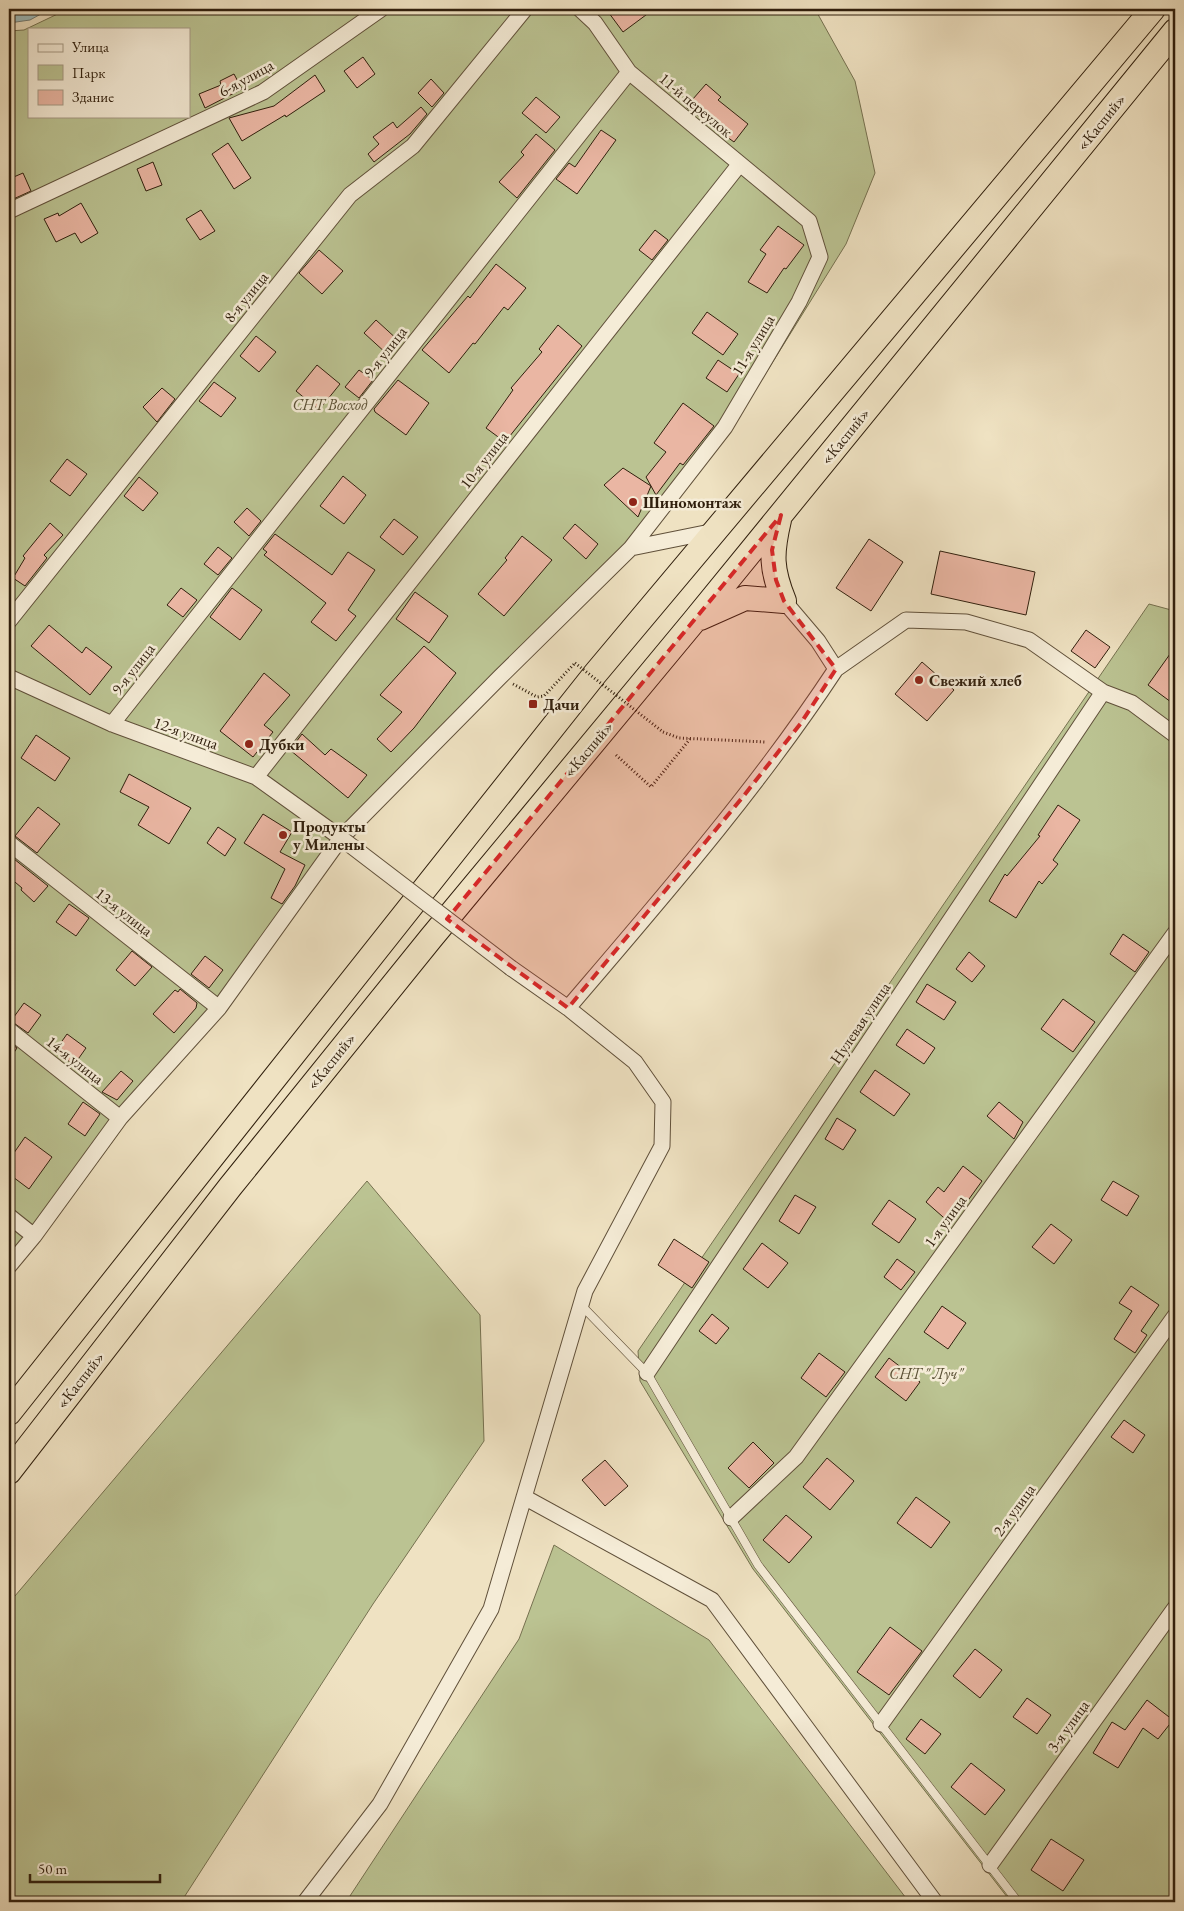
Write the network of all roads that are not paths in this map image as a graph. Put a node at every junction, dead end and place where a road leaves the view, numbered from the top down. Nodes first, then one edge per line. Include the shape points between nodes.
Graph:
1 (381, 9) edge
2 (524, 9) edge
3 (580, 9) edge
4 (1153, 9) edge
5 (593, 16) edge
6 (1175, 31) edge
7 (629, 72) junction
8 (739, 165) junction
9 (9, 212) edge
10 (780, 515) junction
11 (715, 531) junction
12 (631, 548) junction
13 (784, 601) junction
14 (9, 621) edge
15 (694, 621) junction
16 (836, 669) junction
17 (9, 677) edge
18 (1103, 692) junction
19 (112, 724) junction
20 (1175, 735) edge
21 (256, 777) junction
22 (341, 838) junction
23 (9, 843) edge
24 (1175, 932) edge
25 (218, 1008) junction
26 (568, 1008) junction
27 (9, 1030) edge
28 (120, 1118) junction
29 (9, 1216) edge
30 (34, 1236) junction
31 (9, 1266) edge
32 (581, 1305) junction
33 (1175, 1316) edge
34 (647, 1373) junction
35 (9, 1414) edge
36 (9, 1472) edge
37 (524, 1497) junction
38 (731, 1518) junction
39 (1175, 1608) edge
40 (881, 1724) junction
41 (990, 1865) junction
42 (305, 1902) edge
43 (935, 1902) edge
44 (1018, 1902) edge

1 - 9 street, 6-я улица via 263,92
2 - 14 street, 8-я улица via 413,146 350,195
3 - 5 street
4 - 11 highway, «Каспий»
5 - 7 street
6 - 10 highway, «Каспий»
7 - 8 street, 11-й переулок
7 - 19 street, 9-я улица
8 - 12 street, 11-я улица via 809,221 820,257 799,302 724,427
8 - 21 street, 10-я улица
10 - 13 highway via 772,550 776,580
10 - 15 highway, «Каспий»
11 - 12 street
11 - 35 highway, «Каспий» via 412,902
12 - 22 street, 11-я улица
13 - 15 highway via 744,598
13 - 16 street via 818,641
15 - 36 highway, «Каспий» via 424,946 230,1187
16 - 18 street via 906,620 966,622 1029,640
16 - 26 street via 801,723
17 - 19 street, 12-я улица
18 - 20 street via 1132,703
18 - 34 street, Нулевая улица
19 - 21 street, 12-я улица
21 - 22 street, 12-я улица
22 - 25 street, 11-я улица
22 - 26 street, 12-я улица, bridge
23 - 25 street, 13-я улица
24 - 38 street, 1-я улица via 796,1457
25 - 28 street, 11-я улица
26 - 32 street, 12-я улица via 635,1062 663,1102 662,1146 585,1291
27 - 28 street, 14-я улица
28 - 30 street, 11-я улица
29 - 30 street
30 - 31 street, 11-я улица
32 - 34 lane
32 - 37 street, 12-я улица
33 - 40 street, 2-я улица
34 - 38 lane
37 - 42 street, 12-я улица via 491,1609 380,1804
37 - 43 street via 712,1600
38 - 40 lane via 758,1565
39 - 41 street, 3-я улица
40 - 41 lane
41 - 44 lane

